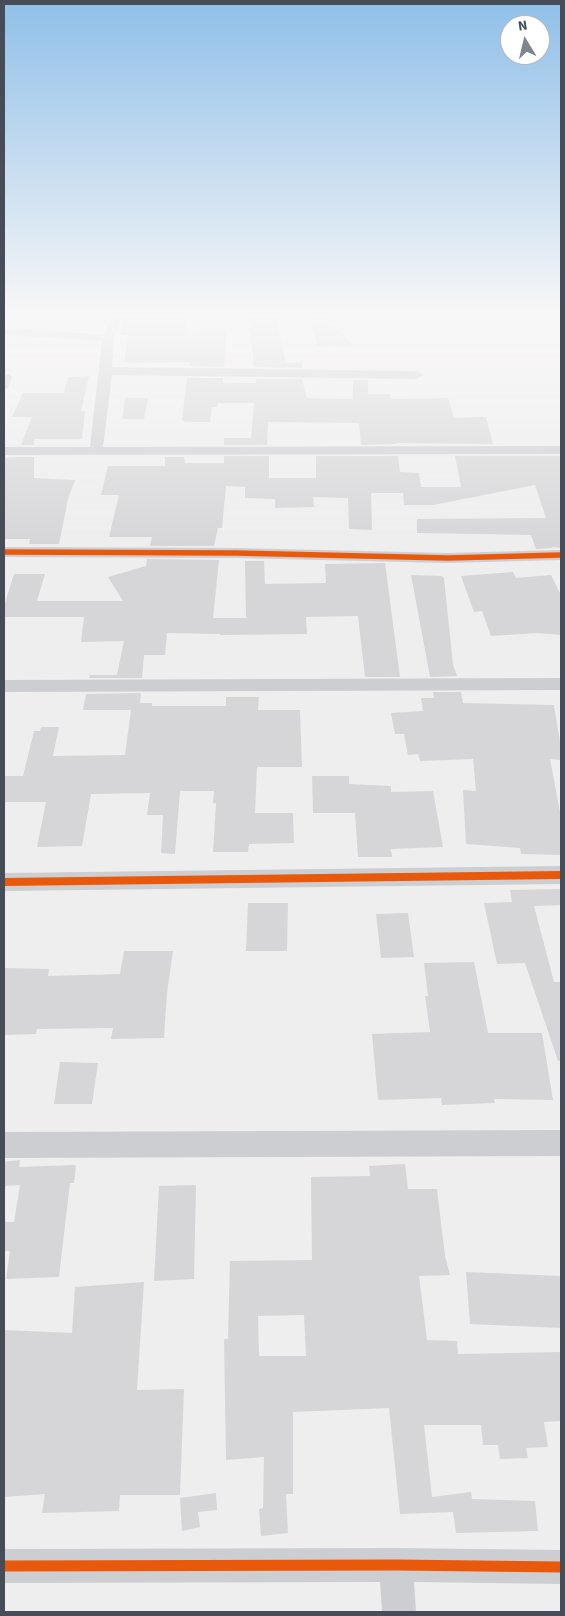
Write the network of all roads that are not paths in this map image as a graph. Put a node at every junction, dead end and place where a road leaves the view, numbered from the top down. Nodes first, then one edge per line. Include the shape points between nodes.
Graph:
1 (103, 392) edge
2 (96, 450) junction
3 (561, 450) edge
4 (4, 451) edge
5 (4, 552) edge
6 (561, 555) edge
7 (561, 684) edge
8 (4, 686) edge
9 (561, 875) edge
10 (4, 882) edge
11 (561, 1143) edge
12 (4, 1145) edge
13 (396, 1565) junction
14 (4, 1566) edge
15 (561, 1567) edge
16 (398, 1612) edge

1 - 2 street
2 - 3 street
2 - 4 street
5 - 6 street via 448,558
7 - 8 street
9 - 10 street
11 - 12 street
13 - 14 street
13 - 15 street
13 - 16 street

